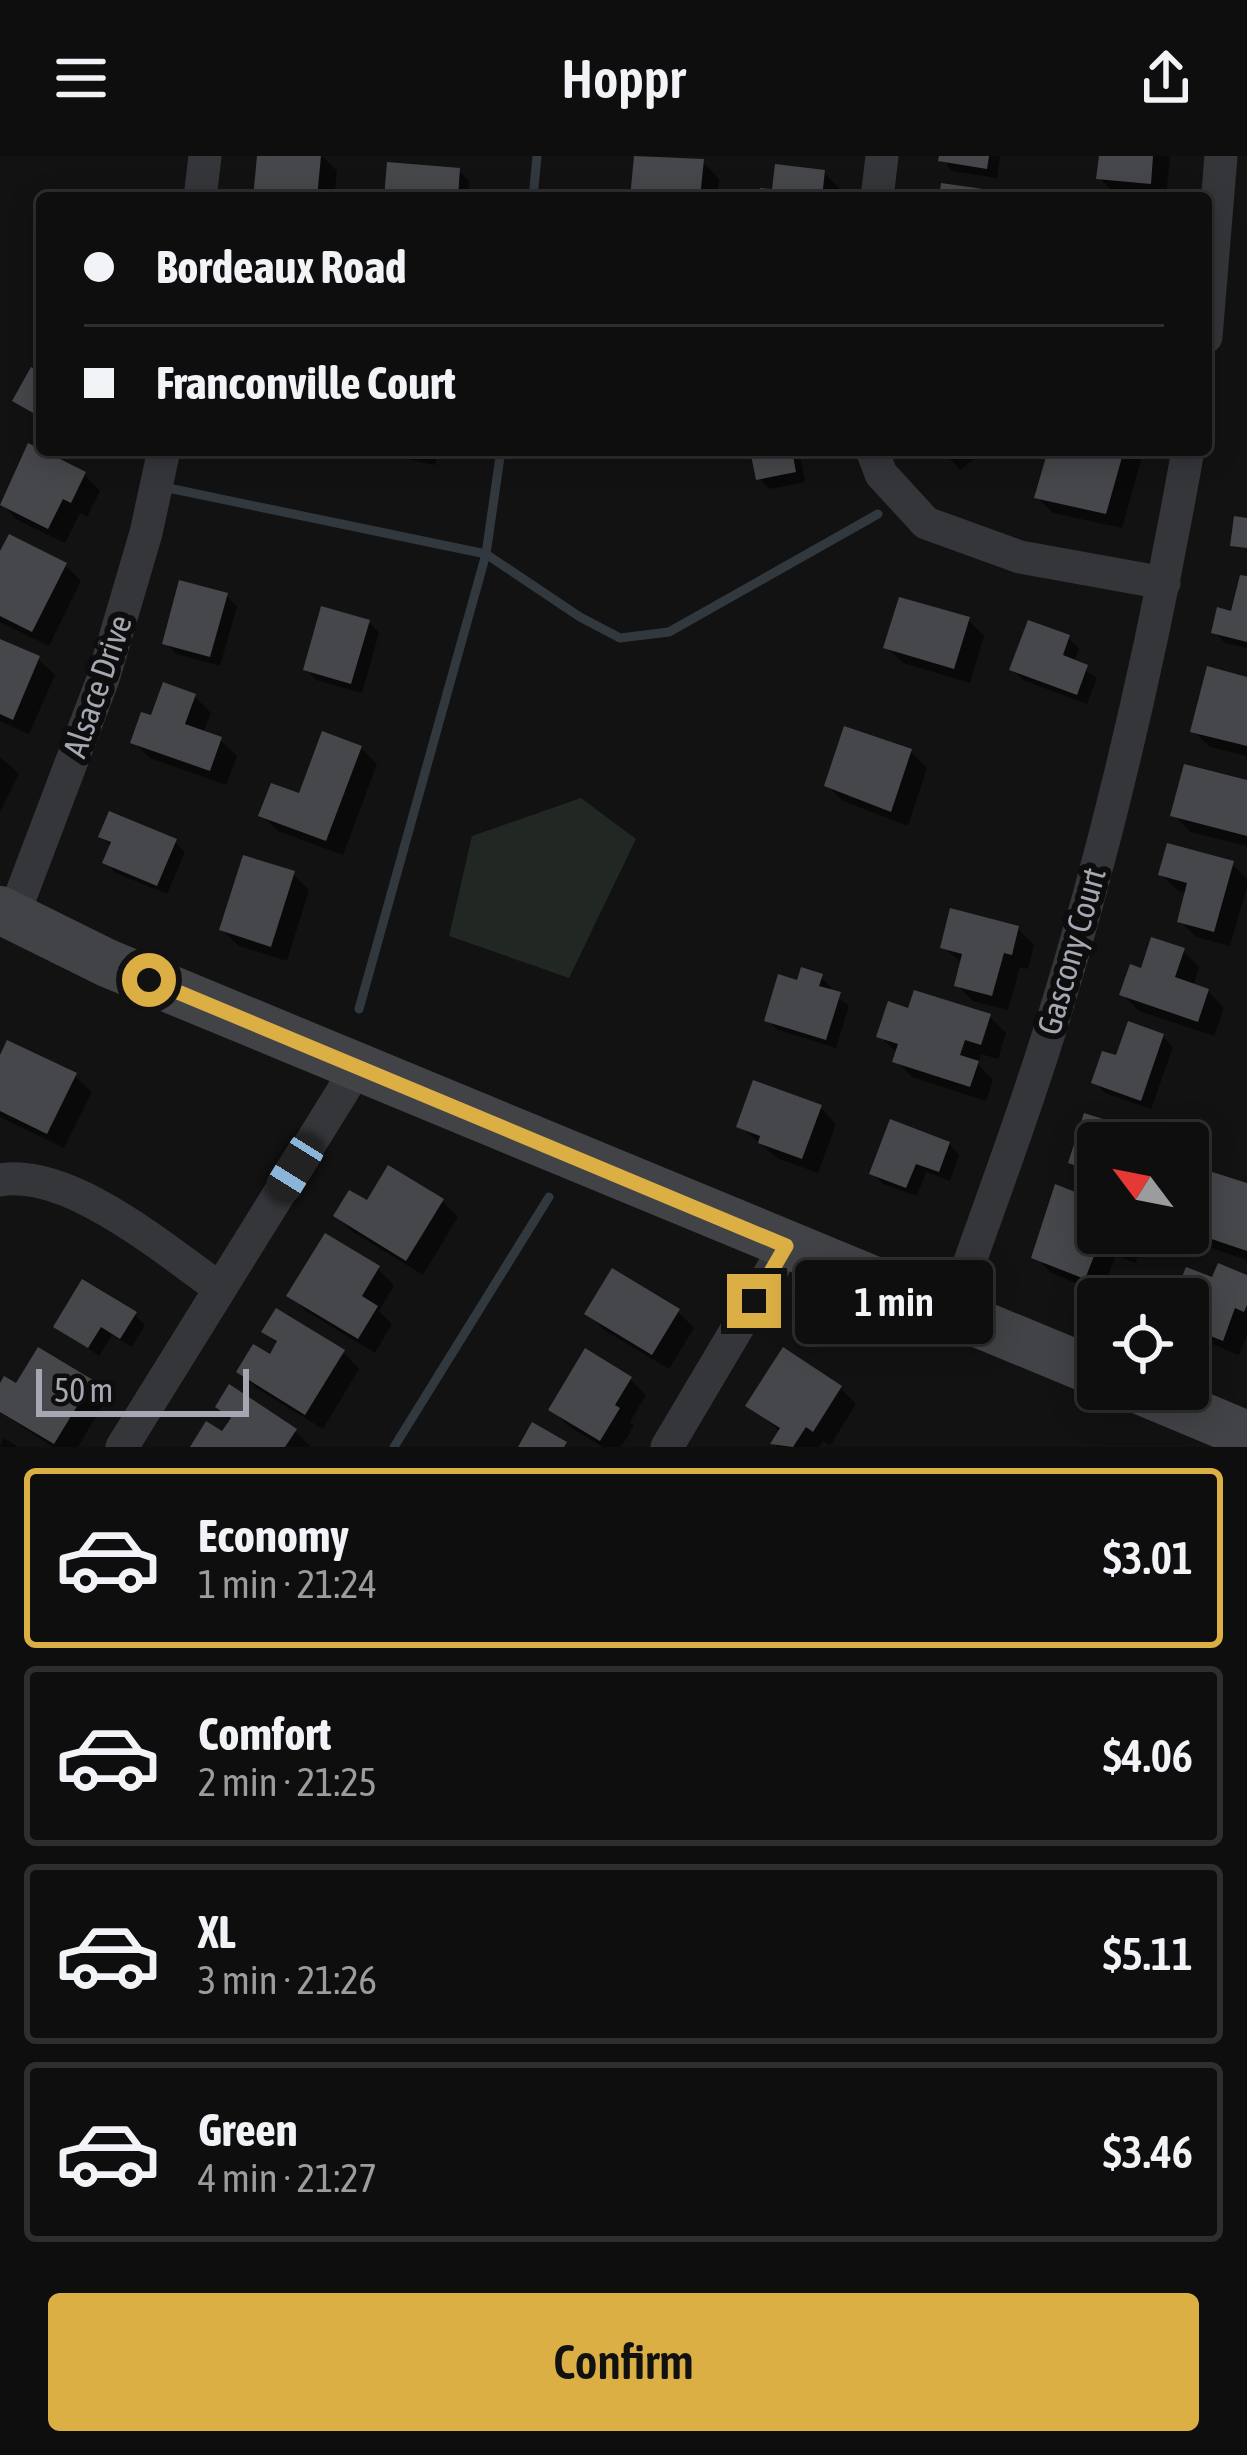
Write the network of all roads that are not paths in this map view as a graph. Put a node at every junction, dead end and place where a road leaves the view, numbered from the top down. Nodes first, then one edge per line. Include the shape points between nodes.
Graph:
1 (206, 156) edge
2 (882, 156) edge
3 (1221, 156) edge
4 (201, 192) edge
5 (878, 192) edge
6 (1212, 265) edge
7 (163, 456) edge
8 (874, 456) edge
9 (1187, 456) edge
10 (1165, 583) junction
11 (6, 913) edge
12 (359, 1065) junction
13 (0, 1180) edge
14 (786, 1246) junction
15 (219, 1288) junction
16 (952, 1312) junction
17 (1077, 1364) edge
18 (1187, 1410) edge
19 (1247, 1435) edge
20 (122, 1447) edge
21 (667, 1447) edge

1 - 4 street
2 - 5 street
3 - 6 street
7 - 11 street, Alsace Drive via 103,679
8 - 10 street via 926,523 1020,557
9 - 10 street, Gascony Court
10 - 16 street, Gascony Court via 1054,1015
11 - 12 street via 107,964
12 - 14 street
12 - 15 street
13 - 15 street via 21,1176 101,1204
14 - 16 street
14 - 21 street
15 - 20 street
16 - 17 street
18 - 19 street

